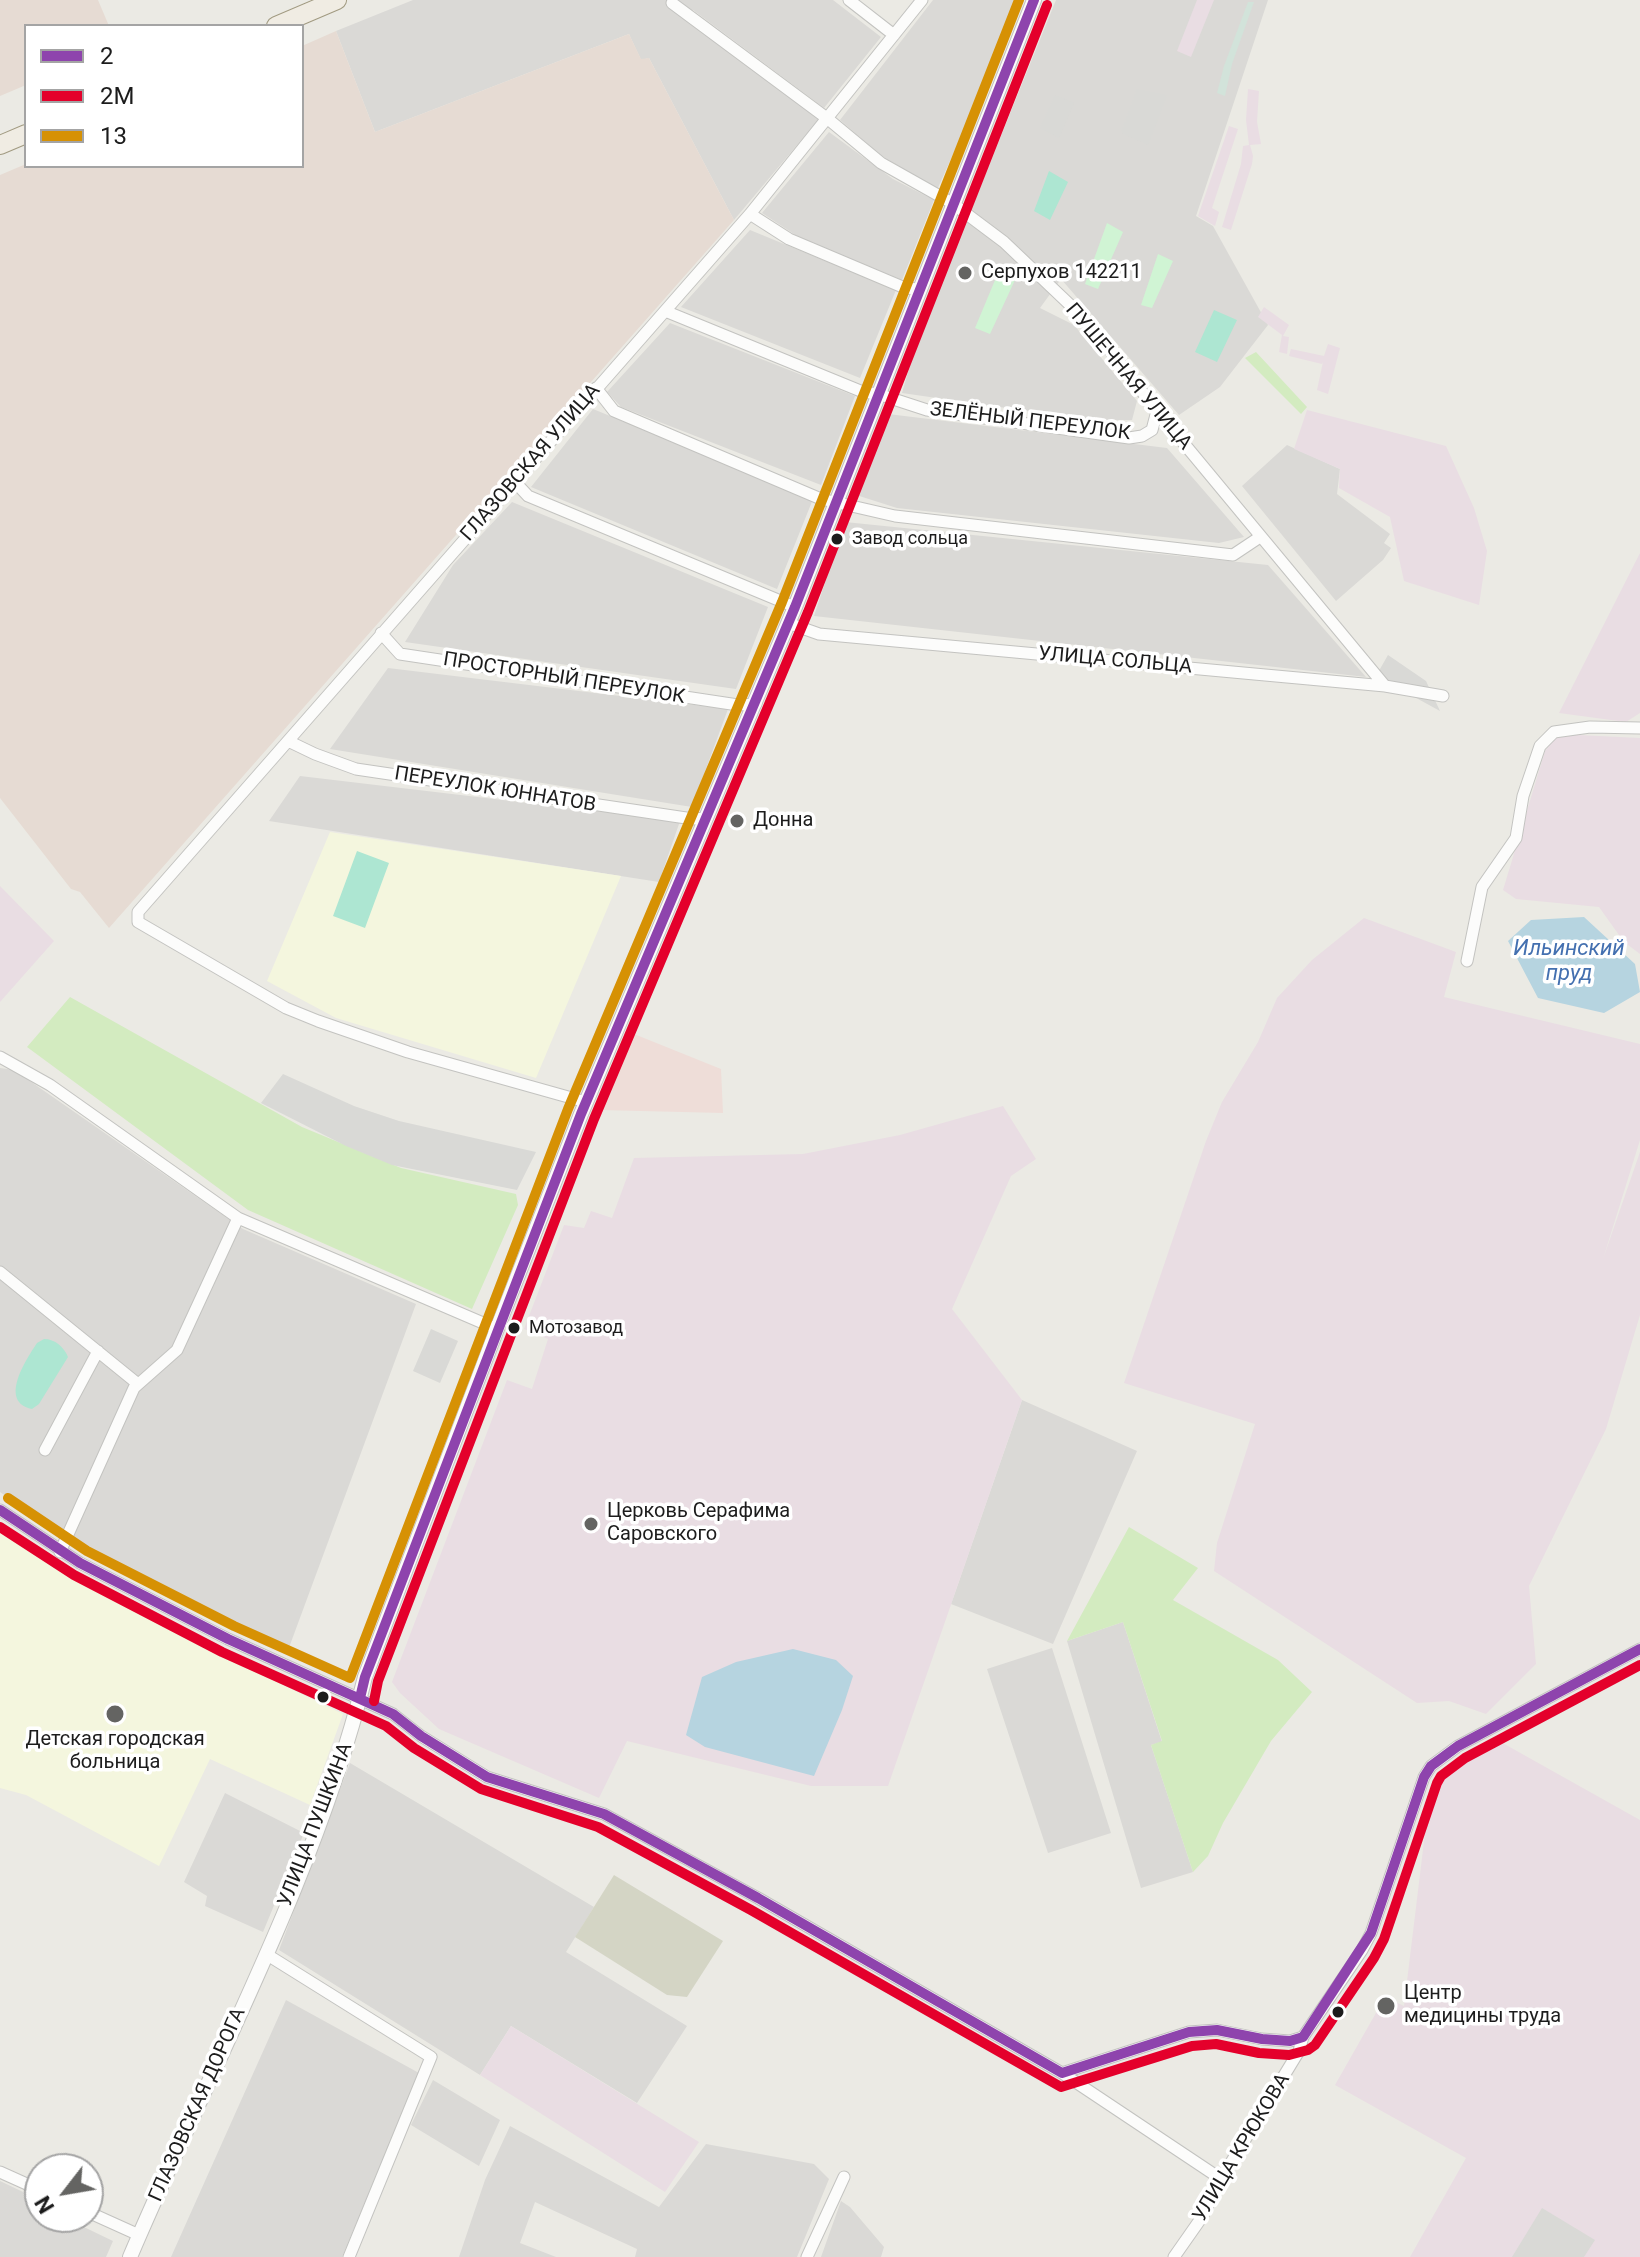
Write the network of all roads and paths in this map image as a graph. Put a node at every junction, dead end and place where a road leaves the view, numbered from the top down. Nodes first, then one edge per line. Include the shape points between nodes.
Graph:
1 (337, 0) edge
2 (849, 0) edge
3 (922, 0) edge
4 (1034, 0) edge
5 (672, 3) dead end
6 (281, 24) edge
7 (894, 35) junction
8 (828, 119) junction
9 (24, 135) edge
10 (0, 145) edge
11 (952, 203) junction
12 (750, 214) junction
13 (919, 289) junction
14 (665, 311) junction
15 (596, 388) junction
16 (878, 394) junction
17 (1157, 411) junction
18 (515, 482) junction
19 (836, 500) junction
20 (1260, 537) junction
21 (795, 607) junction
22 (788, 623) junction
23 (381, 633) junction
24 (1385, 686) junction
25 (1443, 696) dead end
26 (756, 704) junction
27 (1640, 728) edge
28 (288, 741) junction
29 (707, 818) junction
30 (1467, 961) dead end
31 (0, 1057) edge
32 (584, 1108) junction
33 (238, 1218) junction
34 (0, 1272) edge
35 (497, 1329) junction
36 (98, 1351) junction
37 (138, 1384) junction
38 (45, 1450) dead end
39 (0, 1510) edge
40 (60, 1552) junction
41 (1640, 1649) edge
42 (360, 1698) junction
43 (266, 1954) junction
44 (1303, 2037) junction
45 (1062, 2073) junction
46 (0, 2172) edge
47 (844, 2177) dead end
48 (1221, 2179) junction
49 (24, 2183) edge
50 (104, 2219) edge
51 (139, 2235) junction
52 (130, 2257) edge
53 (349, 2257) edge
54 (807, 2257) edge
55 (1174, 2257) edge

1 - 6 main road
2 - 7 street
3 - 7 street, ГЛАЗОВСКАЯ УЛИЦА
4 - 11 street
5 - 8 street, ПУШЕЧНАЯ УЛИЦА
7 - 8 street, ГЛАЗОВСКАЯ УЛИЦА
8 - 11 street, ПУШЕЧНАЯ УЛИЦА via 881,163
8 - 12 street, ГЛАЗОВСКАЯ УЛИЦА
9 - 10 main road
11 - 13 street
11 - 17 street, ПУШЕЧНАЯ УЛИЦА via 1004,242 1088,322
12 - 13 street via 789,239 905,288
12 - 14 street, ГЛАЗОВСКАЯ УЛИЦА
13 - 16 street
14 - 15 street, ГЛАЗОВСКАЯ УЛИЦА
14 - 16 street, ЗЕЛЁНЫЙ ПЕРЕУЛОК
15 - 18 street, ГЛАЗОВСКАЯ УЛИЦА
15 - 19 street via 614,411 821,499
16 - 17 street, ЗЕЛЁНЫЙ ПЕРЕУЛОК via 927,410 1129,438 1152,430
16 - 19 street
17 - 20 street, ПУШЕЧНАЯ УЛИЦА
18 - 21 street via 528,496
18 - 23 street, ГЛАЗОВСКАЯ УЛИЦА
19 - 20 street via 895,516 1233,555
19 - 21 street
20 - 24 street, ПУШЕЧНАЯ УЛИЦА
21 - 22 street
22 - 24 street, УЛИЦА СОЛЬЦА via 819,634
22 - 26 street
23 - 26 street, ПРОСТОРНЫЙ ПЕРЕУЛОК via 400,654
23 - 28 street, ГЛАЗОВСКАЯ УЛИЦА
24 - 25 street, УЛИЦА СОЛЬЦА
26 - 29 street
27 - 30 street via 1554,732 1540,746 1516,838 1482,887
28 - 29 street, ПЕРЕУЛОК ЮННАТОВ via 356,769
28 - 32 street, ГЛАЗОВСКАЯ УЛИЦА via 138,912 138,922 286,1008
29 - 32 street
31 - 33 street via 50,1085
32 - 35 street, УЛИЦА ПУШКИНА
33 - 35 street
33 - 37 street via 177,1350
34 - 36 street
35 - 42 street, УЛИЦА ПУШКИНА
36 - 37 street
36 - 38 street
37 - 40 street
39 - 40 street
40 - 42 street via 228,1639
41 - 44 street, УЛИЦА КРЮКОВА via 1458,1746 1431,1766 1418,1789 1371,1933
42 - 43 street, УЛИЦА ПУШКИНА via 305,1860
42 - 45 street via 487,1777 604,1814
43 - 51 street, ГЛАЗОВСКАЯ ДОРОГА
43 - 53 street via 431,2057
44 - 45 street via 1290,2041 1217,2030 1189,2032
44 - 48 street, УЛИЦА КРЮКОВА
45 - 48 street
46 - 49 street
47 - 54 street
48 - 55 street, УЛИЦА КРЮКОВА
50 - 51 street
51 - 52 street, ГЛАЗОВСКАЯ ДОРОГА

